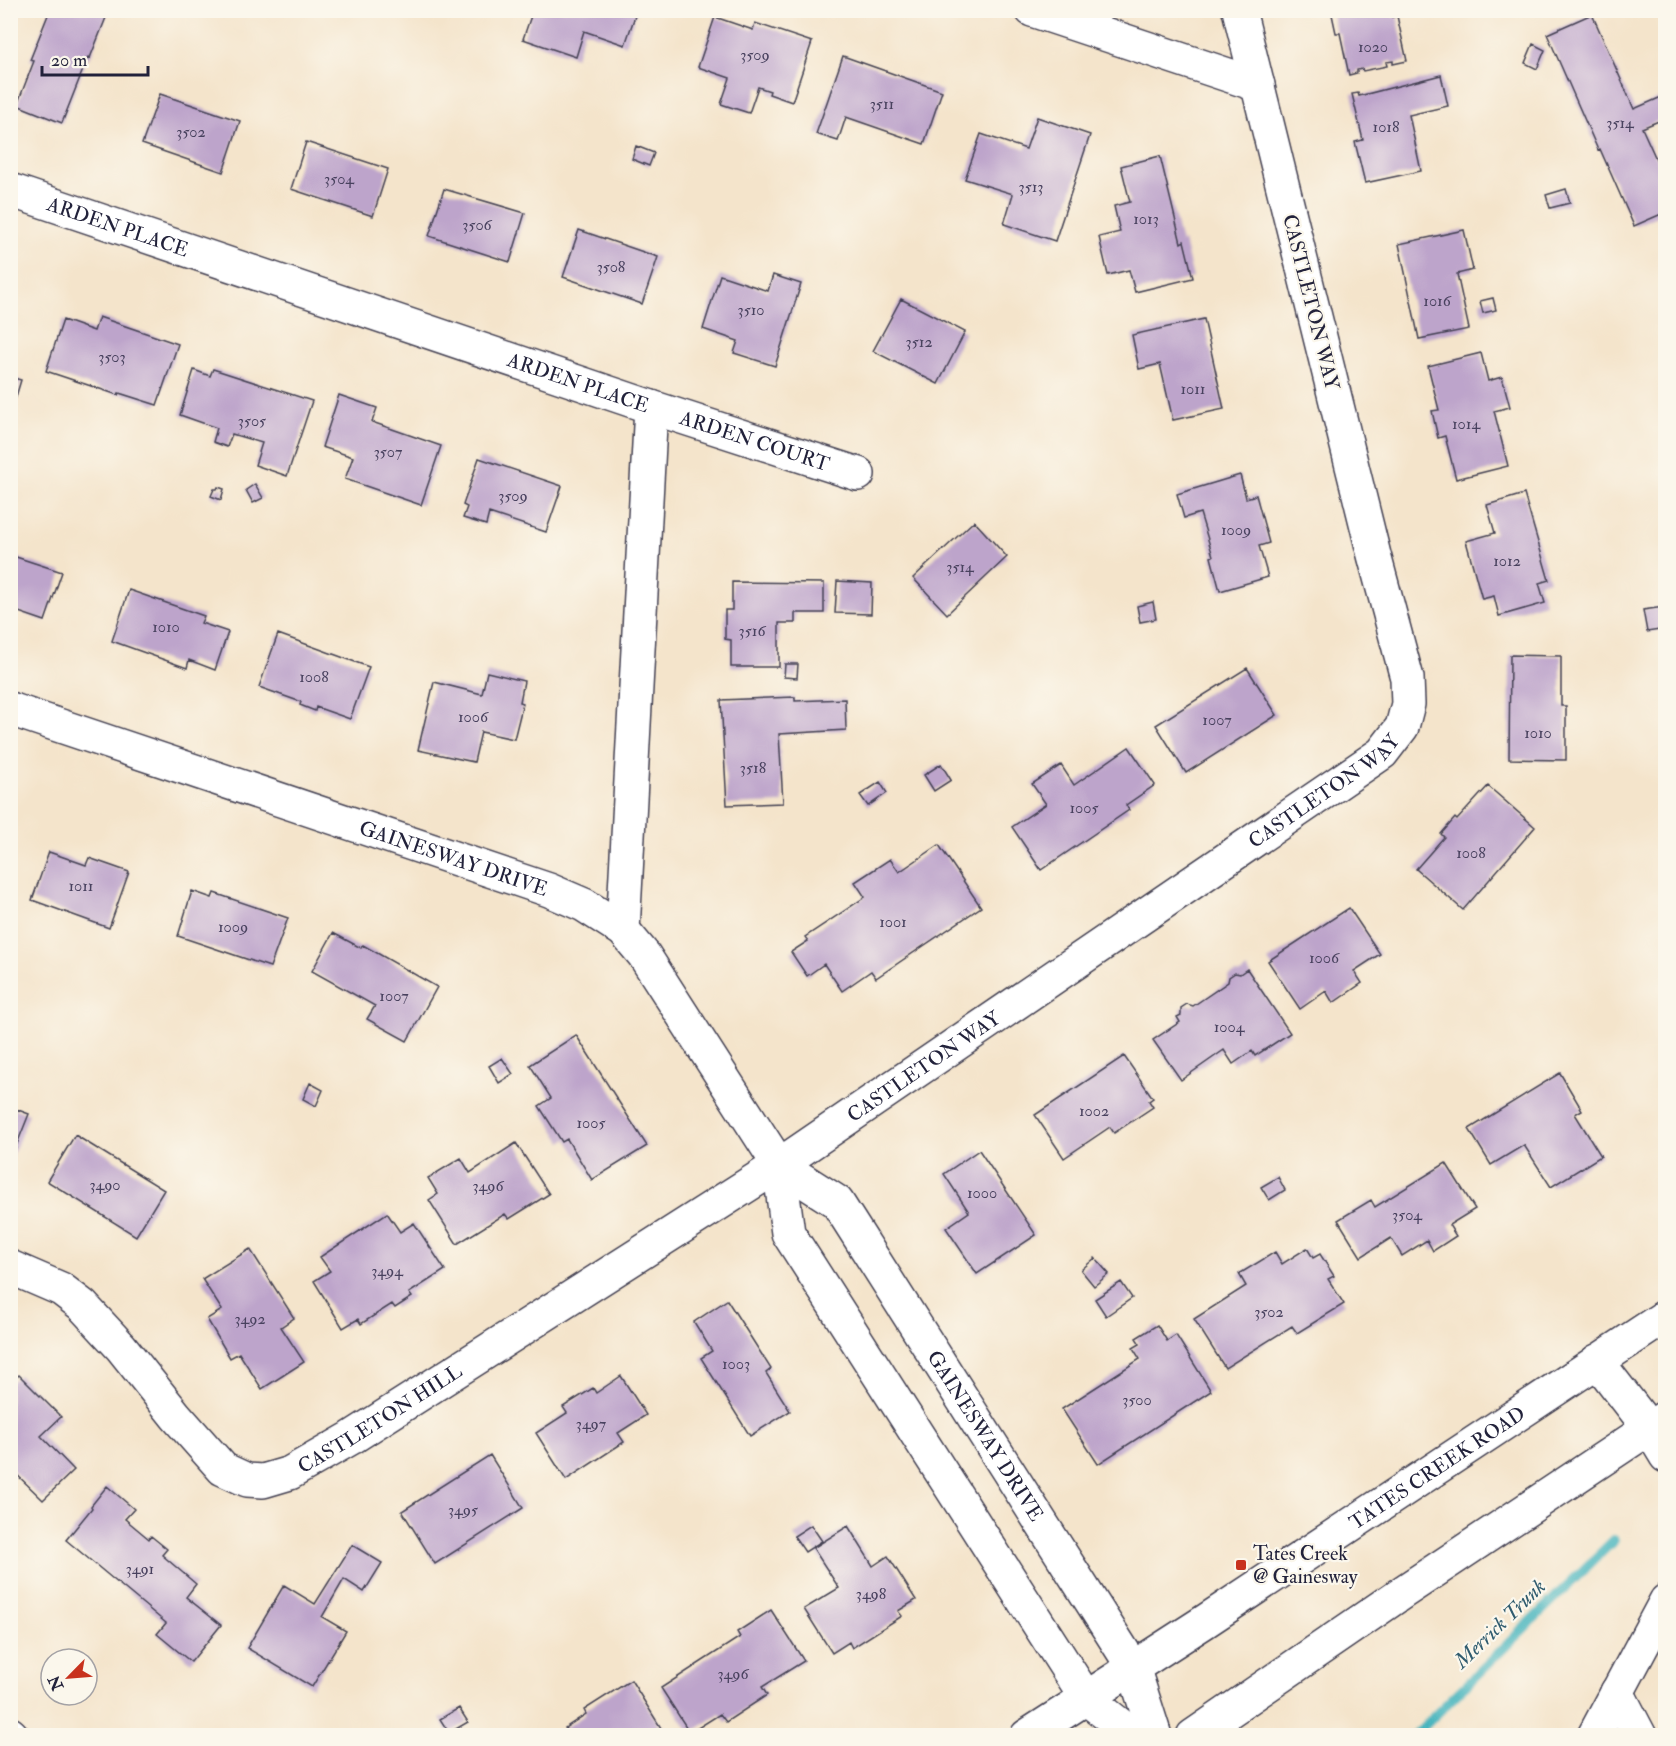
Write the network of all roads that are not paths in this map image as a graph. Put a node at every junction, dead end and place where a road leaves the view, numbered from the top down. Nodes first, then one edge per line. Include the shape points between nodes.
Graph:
1 (1032, 10) edge
2 (1239, 10) edge
3 (1258, 85) junction
4 (10, 190) edge
5 (651, 408) junction
6 (858, 474) dead end
7 (10, 710) edge
8 (623, 930) junction
9 (779, 1165) junction
10 (10, 1267) edge
11 (1665, 1316) edge
12 (1597, 1361) junction
13 (1657, 1422) edge
14 (1665, 1456) edge
15 (1665, 1601) edge
16 (1133, 1668) junction
17 (1617, 1692) junction
18 (1086, 1698) junction
19 (1027, 1736) edge
20 (1134, 1736) edge
21 (1155, 1736) edge
22 (1193, 1736) edge
23 (1594, 1736) edge
24 (1640, 1736) edge

1 - 3 street
2 - 3 street, CASTLETON WAY
3 - 9 street, CASTLETON WAY via 1407,678 1408,704 1402,728 1382,753
4 - 5 street, ARDEN PLACE
5 - 6 street, ARDEN COURT
5 - 8 street, ARDEN PLACE
7 - 8 street, GAINESWAY DRIVE via 549,890 584,905
8 - 9 street, GAINESWAY DRIVE via 644,955
9 - 10 street, CASTLETON HILL via 351,1438 290,1473 263,1481 247,1480 223,1469 82,1305 61,1289
9 - 16 street, GAINESWAY DRIVE via 837,1202
9 - 18 street, GAINESWAY DRIVE via 788,1233
11 - 12 street, TATES CREEK ROAD
12 - 13 street
12 - 16 street, TATES CREEK ROAD
13 - 14 street
13 - 22 street
15 - 17 street
16 - 18 street, TATES CREEK ROAD
16 - 21 street, GAINESWAY DRIVE
17 - 23 street
17 - 24 street
18 - 19 street, TATES CREEK ROAD
18 - 20 street, GAINESWAY DRIVE

